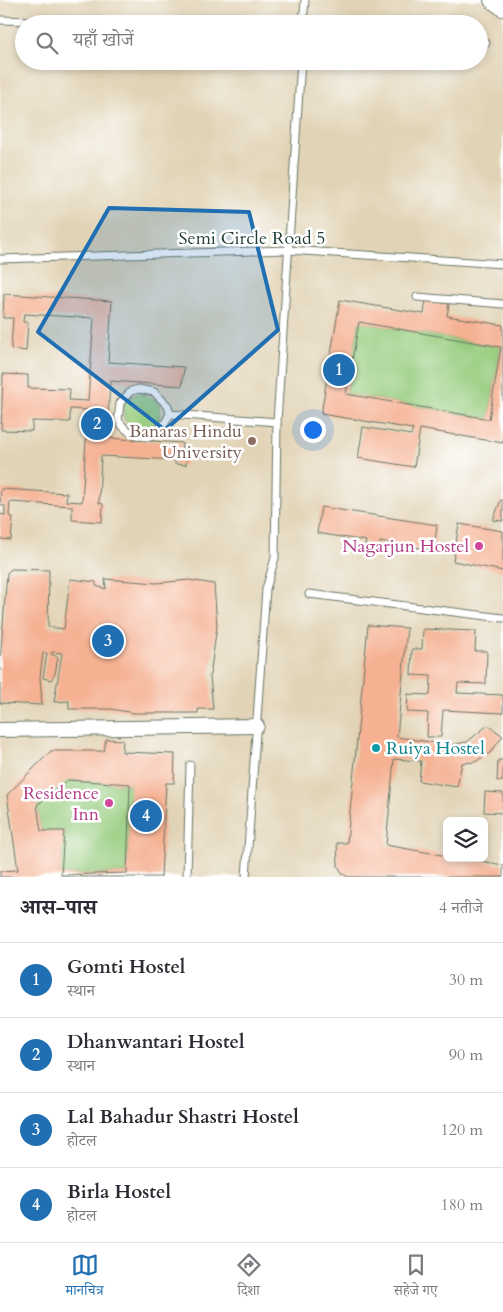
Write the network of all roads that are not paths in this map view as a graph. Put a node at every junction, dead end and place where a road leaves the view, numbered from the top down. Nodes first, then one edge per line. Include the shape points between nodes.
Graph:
1 (305, 0) edge
2 (492, 0) edge
3 (503, 8) edge
4 (304, 15) edge
5 (0, 20) edge
6 (15, 20) edge
7 (300, 70) edge
8 (288, 250) junction
9 (0, 259) edge
10 (503, 264) edge
11 (417, 296) dead end
12 (503, 304) edge
13 (170, 414) junction
14 (277, 422) junction
15 (309, 594) dead end
16 (503, 618) edge
17 (256, 726) junction
18 (0, 730) edge
19 (190, 765) dead end
20 (187, 877) edge
21 (246, 877) edge

1 - 4 lane
2 - 3 street
5 - 6 lane
7 - 8 lane
8 - 9 lane, Semi Circle Road 5
8 - 10 lane, Semi Circle Road 5
8 - 14 lane
11 - 12 lane
13 - 13 lane via 168,406 154,392 139,388 120,403 118,420 127,430 150,437
13 - 14 lane
14 - 17 lane via 275,558 266,589
15 - 16 lane
17 - 18 street
17 - 21 lane
19 - 20 lane

